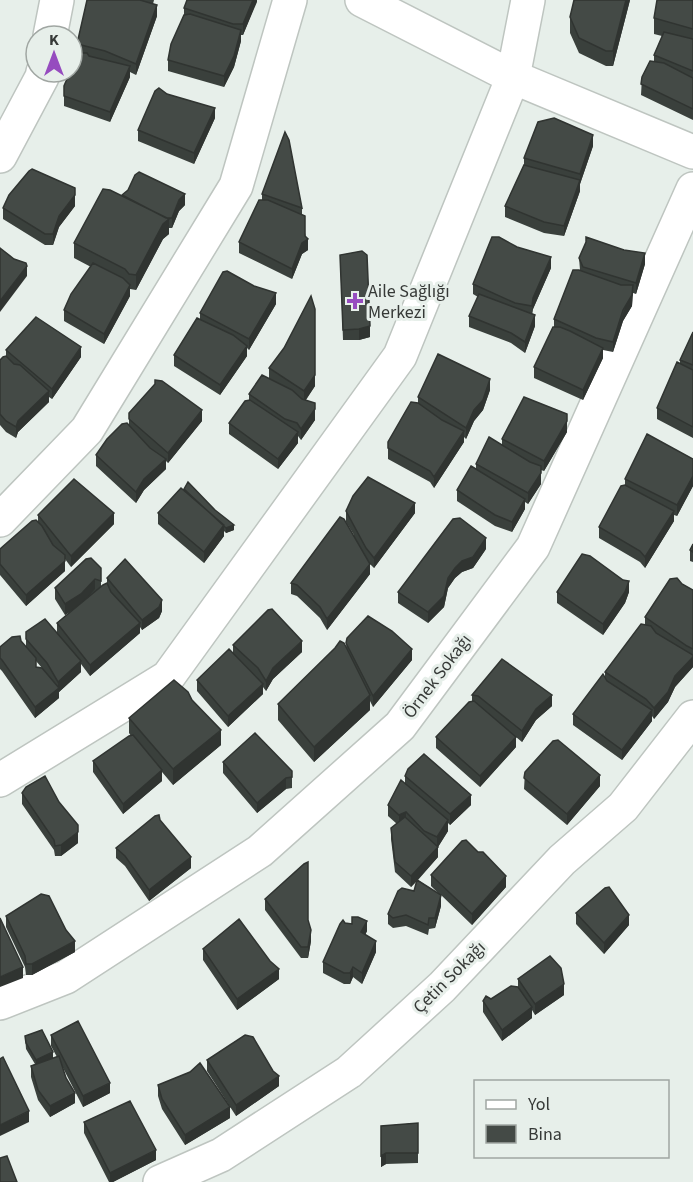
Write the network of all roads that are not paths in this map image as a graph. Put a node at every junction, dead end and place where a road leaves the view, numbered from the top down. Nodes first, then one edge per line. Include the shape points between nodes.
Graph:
1 (57, 0) edge
2 (290, 0) edge
3 (362, 0) edge
4 (528, 0) edge
5 (52, 24) edge
6 (513, 77) junction
7 (38, 84) edge
8 (693, 152) edge
9 (0, 156) edge
10 (693, 189) edge
11 (0, 520) edge
12 (693, 717) edge
13 (0, 780) edge
14 (0, 1003) edge
15 (225, 1169) edge
16 (160, 1182) edge

1 - 5 street
2 - 11 street via 236,186 87,430
3 - 6 street
4 - 6 street
6 - 8 street
6 - 13 street via 400,356 168,677
7 - 9 street
10 - 14 street, Örnek Sokağı via 533,547 400,726 260,851 66,977
12 - 15 street, Çetin Sokağı via 623,807 562,860 442,987 349,1072
15 - 16 street, Çetin Sokağı

